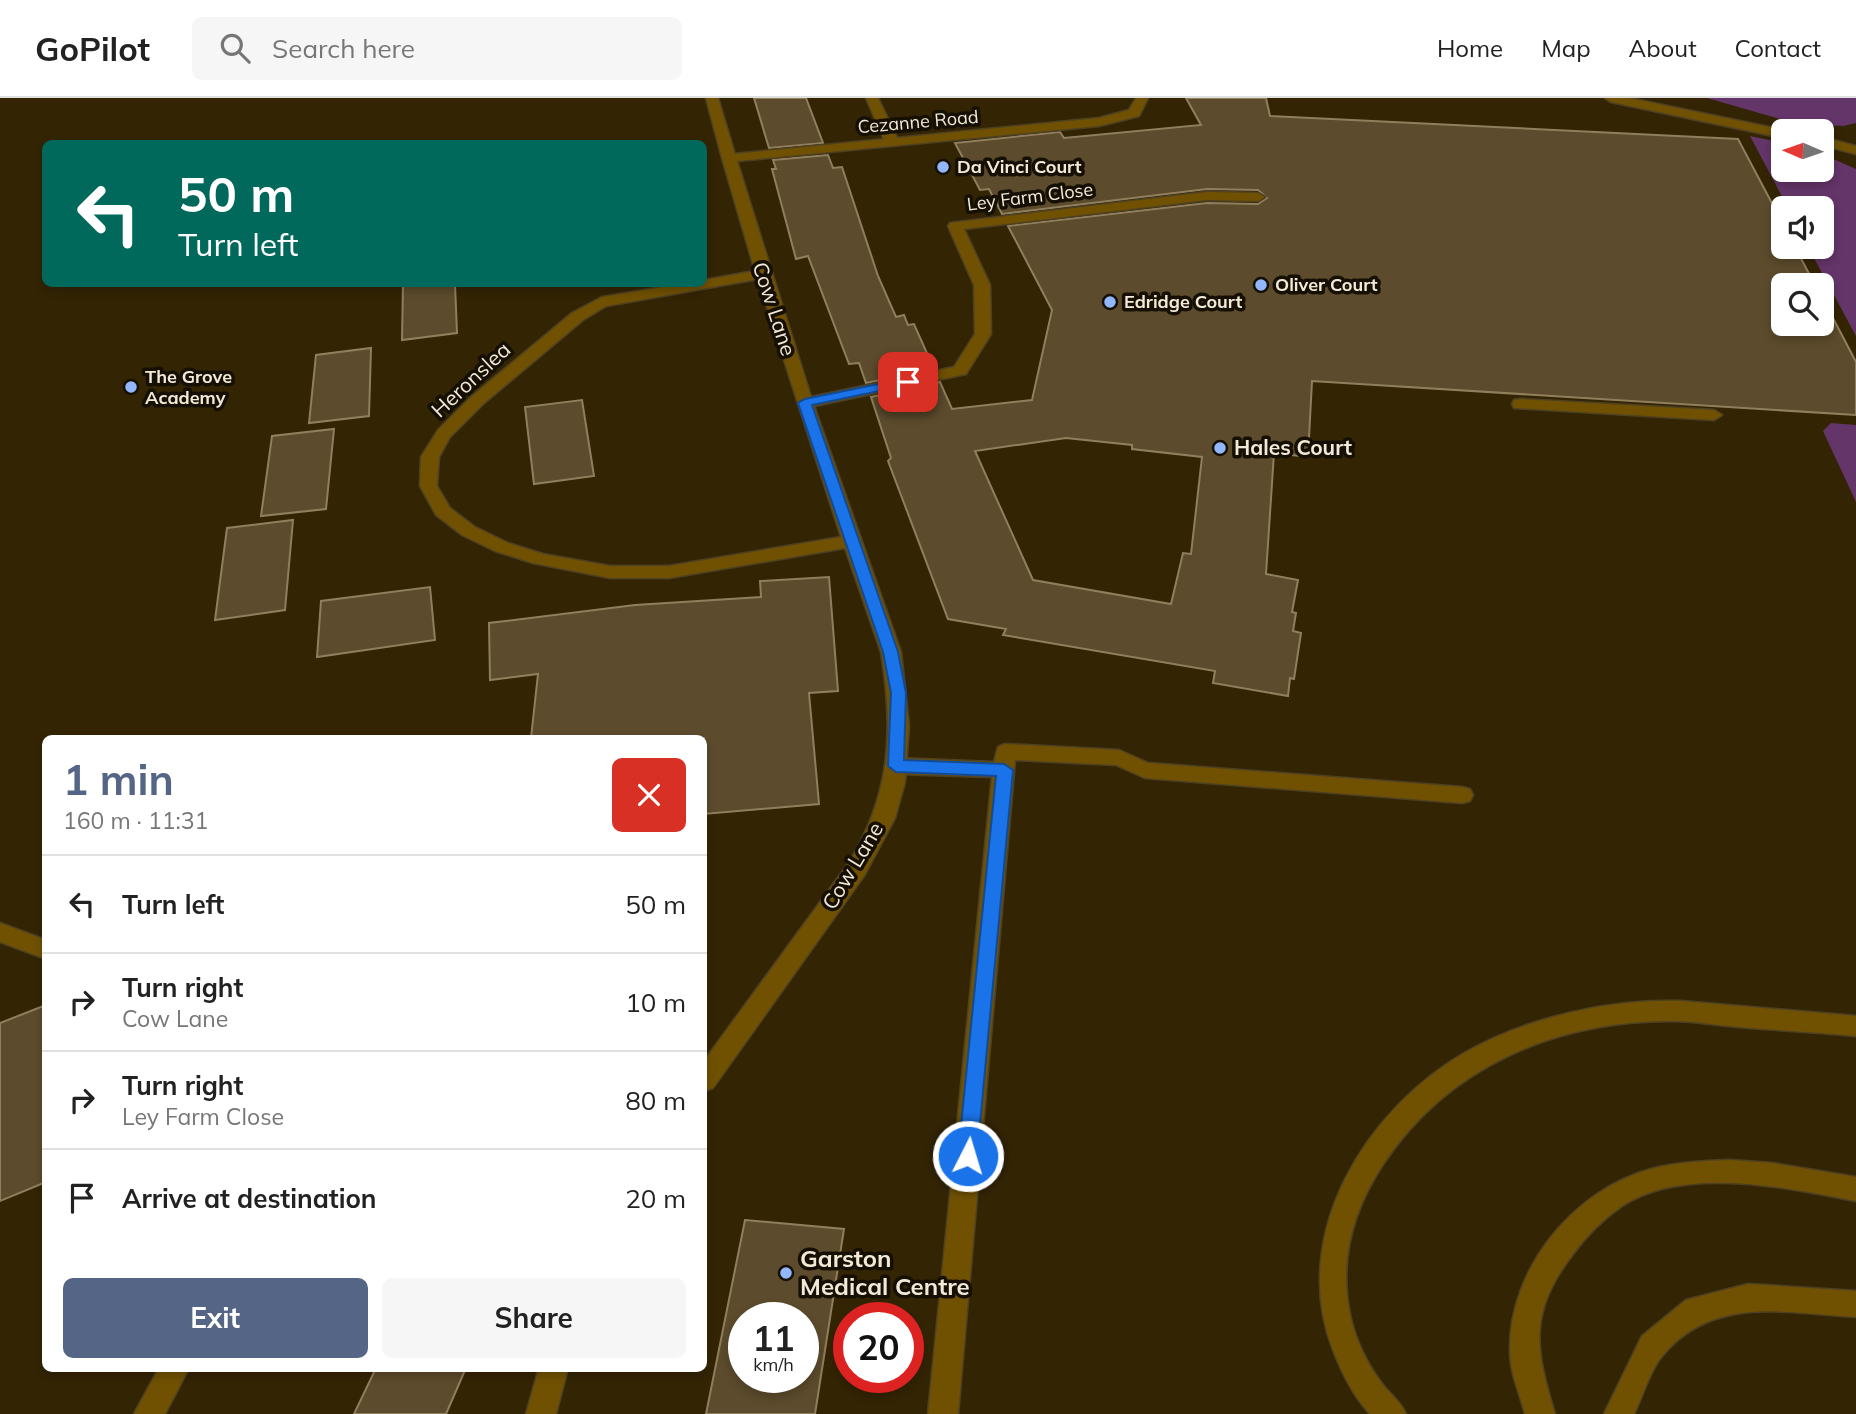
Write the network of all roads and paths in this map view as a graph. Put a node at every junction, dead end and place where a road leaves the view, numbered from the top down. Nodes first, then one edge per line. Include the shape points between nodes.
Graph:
1 (712, 98) edge
2 (872, 98) edge
3 (1142, 98) edge
4 (1611, 98) edge
5 (1771, 131) edge
6 (892, 142) junction
7 (1834, 144) edge
8 (1856, 148) edge
9 (729, 158) junction
10 (1258, 197) dead end
11 (762, 274) junction
12 (707, 284) edge
13 (688, 287) edge
14 (805, 403) junction
15 (1520, 404) dead end
16 (1714, 415) dead end
17 (850, 541) junction
18 (896, 766) junction
19 (1004, 770) junction
20 (1462, 795) dead end
21 (0, 932) edge
22 (42, 948) edge
23 (1856, 1026) edge
24 (707, 1076) edge
25 (1856, 1189) edge
26 (1856, 1304) edge
27 (173, 1372) edge
28 (553, 1372) edge
29 (149, 1414) edge
30 (541, 1414) edge
31 (943, 1414) edge
32 (1391, 1414) edge
33 (1540, 1414) edge
34 (1619, 1414) edge

1 - 9 street, Cow Lane
2 - 6 street
3 - 6 street, Cezanne Road via 1134,113 1099,121
4 - 5 street
6 - 9 street, Cezanne Road
7 - 8 street
9 - 11 street, Cow Lane
10 - 14 street, Ley Farm Close via 1207,196 954,226 982,285 983,334 960,371
11 - 12 street, Heronslea
11 - 14 street, Cow Lane
13 - 17 street, Heronslea via 602,302 579,313 448,430 431,454 426,475 432,492 456,524 488,542 574,568 666,573
14 - 17 street, Cow Lane
15 - 16 street
17 - 18 street, Cow Lane via 891,652 899,693
18 - 19 street
18 - 24 street, Cow Lane via 889,802 845,885
19 - 20 street via 1005,752 1119,758 1145,770
19 - 31 street
21 - 22 street
23 - 32 street via 1667,1010 1628,1014 1554,1029 1474,1060 1444,1082 1389,1136 1363,1172 1341,1216 1332,1268 1338,1331 1358,1372
25 - 33 street via 1737,1170 1685,1174 1633,1185 1591,1210 1561,1245 1535,1288 1524,1353
26 - 34 street via 1748,1297 1696,1310 1652,1346
27 - 29 street
28 - 30 street

